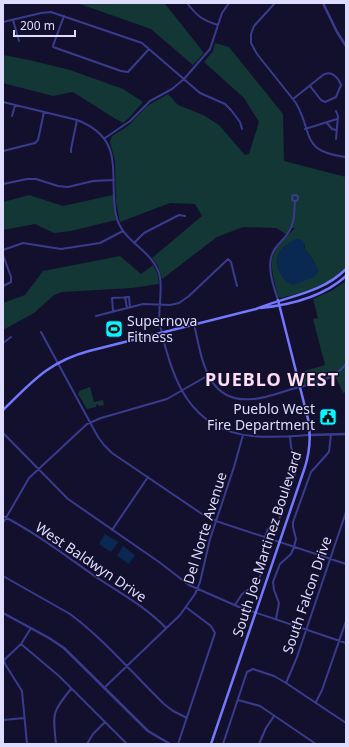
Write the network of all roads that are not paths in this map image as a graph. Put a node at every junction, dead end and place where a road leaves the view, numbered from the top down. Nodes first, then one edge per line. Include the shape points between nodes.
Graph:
1 (187, 3) edge
2 (229, 3) edge
3 (275, 3) edge
4 (323, 3) edge
5 (64, 15) junction
6 (13, 20) junction
7 (3, 22) edge
8 (218, 25) junction
9 (19, 41) dead end
10 (346, 46) edge
11 (149, 49) junction
12 (184, 79) junction
13 (310, 86) junction
14 (293, 99) junction
15 (3, 102) edge
16 (15, 105) junction
17 (336, 110) dead end
18 (44, 112) junction
19 (12, 116) dead end
20 (338, 119) junction
21 (78, 120) junction
22 (327, 122) junction
23 (242, 129) dead end
24 (305, 129) junction
25 (336, 130) junction
26 (105, 138) junction
27 (336, 139) dead end
28 (3, 150) edge
29 (71, 152) dead end
30 (346, 157) edge
31 (114, 180) junction
32 (3, 184) edge
33 (295, 201) dead end
34 (185, 216) dead end
35 (123, 231) junction
36 (134, 243) junction
37 (3, 250) edge
38 (3, 255) edge
39 (346, 269) edge
40 (346, 276) edge
41 (3, 286) edge
42 (237, 286) dead end
43 (126, 297) junction
44 (278, 300) junction
45 (160, 305) junction
46 (280, 305) junction
47 (129, 307) junction
48 (256, 309) junction
49 (113, 311) junction
50 (96, 316) dead end
51 (194, 324) junction
52 (41, 332) dead end
53 (162, 332) junction
54 (11, 338) dead end
55 (3, 343) edge
56 (57, 362) junction
57 (346, 364) edge
58 (207, 376) junction
59 (300, 387) junction
60 (181, 391) junction
61 (3, 410) edge
62 (90, 422) junction
63 (3, 433) edge
64 (331, 434) junction
65 (346, 434) edge
66 (243, 435) junction
67 (310, 435) junction
68 (290, 436) junction
69 (38, 469) junction
70 (148, 477) junction
71 (346, 512) edge
72 (3, 516) edge
73 (6, 518) junction
74 (216, 521) junction
75 (345, 521) edge
76 (3, 523) edge
77 (112, 530) junction
78 (265, 537) junction
79 (279, 542) junction
80 (294, 547) junction
81 (330, 559) junction
82 (346, 564) edge
83 (3, 576) edge
84 (197, 589) junction
85 (235, 605) junction
86 (187, 608) junction
87 (256, 612) junction
88 (3, 613) edge
89 (276, 619) junction
90 (346, 621) edge
91 (31, 628) junction
92 (166, 628) junction
93 (306, 630) junction
94 (339, 641) junction
95 (346, 643) edge
96 (21, 644) junction
97 (126, 666) junction
98 (286, 683) junction
99 (104, 688) junction
100 (71, 689) junction
101 (238, 700) junction
102 (316, 703) junction
103 (274, 716) junction
104 (24, 718) junction
105 (187, 718) junction
106 (3, 720) edge
107 (105, 722) junction
108 (346, 723) edge
109 (27, 744) edge
110 (56, 744) edge
111 (87, 744) edge
112 (127, 744) edge
113 (170, 744) edge
114 (178, 744) edge
115 (210, 744) edge
116 (223, 744) edge
117 (259, 744) edge
118 (316, 744) edge

1 - 8 street via 200,18
2 - 8 street
3 - 14 street via 257,22 252,30 251,39 254,50
4 - 10 street
5 - 6 street via 40,13
5 - 11 street via 142,43
5 - 11 street via 53,47 128,72
6 - 7 street
6 - 9 street
8 - 12 street via 210,49
11 - 12 street
12 - 23 street via 200,93 225,104 240,122
12 - 26 street via 150,101 130,121
13 - 13 street via 323,75 330,73 341,83 336,97 323,101
13 - 14 street
14 - 24 street
15 - 16 street
16 - 18 street
16 - 19 street
17 - 20 street
18 - 21 street
18 - 28 street via 38,140 35,143
20 - 22 street
20 - 25 street
21 - 26 street via 89,124
21 - 29 street
22 - 24 street
22 - 25 street
24 - 30 street via 310,142 316,148
25 - 27 street
26 - 31 street via 112,156
31 - 32 street via 93,181 68,187 36,179
31 - 35 street via 116,216
33 - 44 street via 291,228 275,248 270,260
34 - 36 street via 178,215 144,233
35 - 36 street
35 - 37 street via 100,243 61,249 23,243
36 - 45 street via 148,256 157,270 161,286
38 - 41 street via 12,282
39 - 44 main road via 320,288
40 - 46 main road via 318,294
42 - 45 street via 228,259 184,300 173,305
43 - 47 street
43 - 47 street via 129,297
43 - 49 street via 112,298
44 - 46 main road, South Joe Martinez Boulevard
44 - 48 main road
45 - 47 street
45 - 53 street
46 - 48 main road
46 - 59 main road, South Joe Martinez Boulevard
47 - 49 street
48 - 51 main road
49 - 50 street
51 - 53 main road
51 - 58 street
52 - 56 street
53 - 56 main road via 77,354
53 - 60 street via 173,374
54 - 55 street
56 - 61 main road
56 - 62 street
57 - 59 street via 327,379
58 - 59 street via 221,391 242,399 258,398
58 - 60 street
59 - 67 main road, South Joe Martinez Boulevard
60 - 62 street via 167,399
60 - 66 street via 210,421
62 - 69 street
62 - 70 street via 107,448
63 - 69 street
64 - 65 street
64 - 67 street
64 - 80 street via 330,452 311,472 294,522
66 - 68 street
66 - 74 street, Del Norte Avenue
67 - 68 street
67 - 79 main road, South Joe Martinez Boulevard via 306,462
68 - 78 street via 297,468 279,520 268,529
69 - 73 street via 25,484
69 - 77 street via 68,499
70 - 74 street
70 - 77 street
71 - 75 street, South Falcon Drive
72 - 73 street, West Baldwyn Drive
73 - 76 street
73 - 92 street, West Baldwyn Drive via 143,609
74 - 78 street
74 - 84 street, Del Norte Avenue
75 - 81 street, South Falcon Drive
77 - 84 street
78 - 79 street
78 - 85 street via 263,546 266,560 259,579 253,587 242,594
79 - 80 street
79 - 87 main road, South Joe Martinez Boulevard
80 - 81 street
80 - 89 street via 291,554 280,564 274,579 274,590 279,603
81 - 82 street
81 - 93 street, South Falcon Drive
83 - 97 street via 70,614
84 - 85 street
84 - 86 street, Del Norte Avenue
85 - 87 street
86 - 92 street, Del Norte Avenue
86 - 105 street via 215,630
87 - 89 street
87 - 115 main road, South Joe Martinez Boulevard
88 - 91 street
89 - 93 street
90 - 94 street
91 - 96 street
91 - 99 street via 64,648
92 - 97 street, Del Norte Avenue
93 - 94 street
93 - 98 street, South Falcon Drive
94 - 95 street
94 - 102 street
96 - 100 street
96 - 104 street via 4,660 22,691
97 - 99 street, Del Norte Avenue
97 - 105 street via 164,704
98 - 101 street via 274,676 250,670 247,672
98 - 102 street
99 - 113 street via 148,731
100 - 107 street
100 - 110 street via 55,711
101 - 103 street via 260,706
101 - 116 street
102 - 108 street
103 - 117 street
103 - 118 street
104 - 106 street
104 - 109 street
105 - 114 street
107 - 111 street
107 - 112 street

